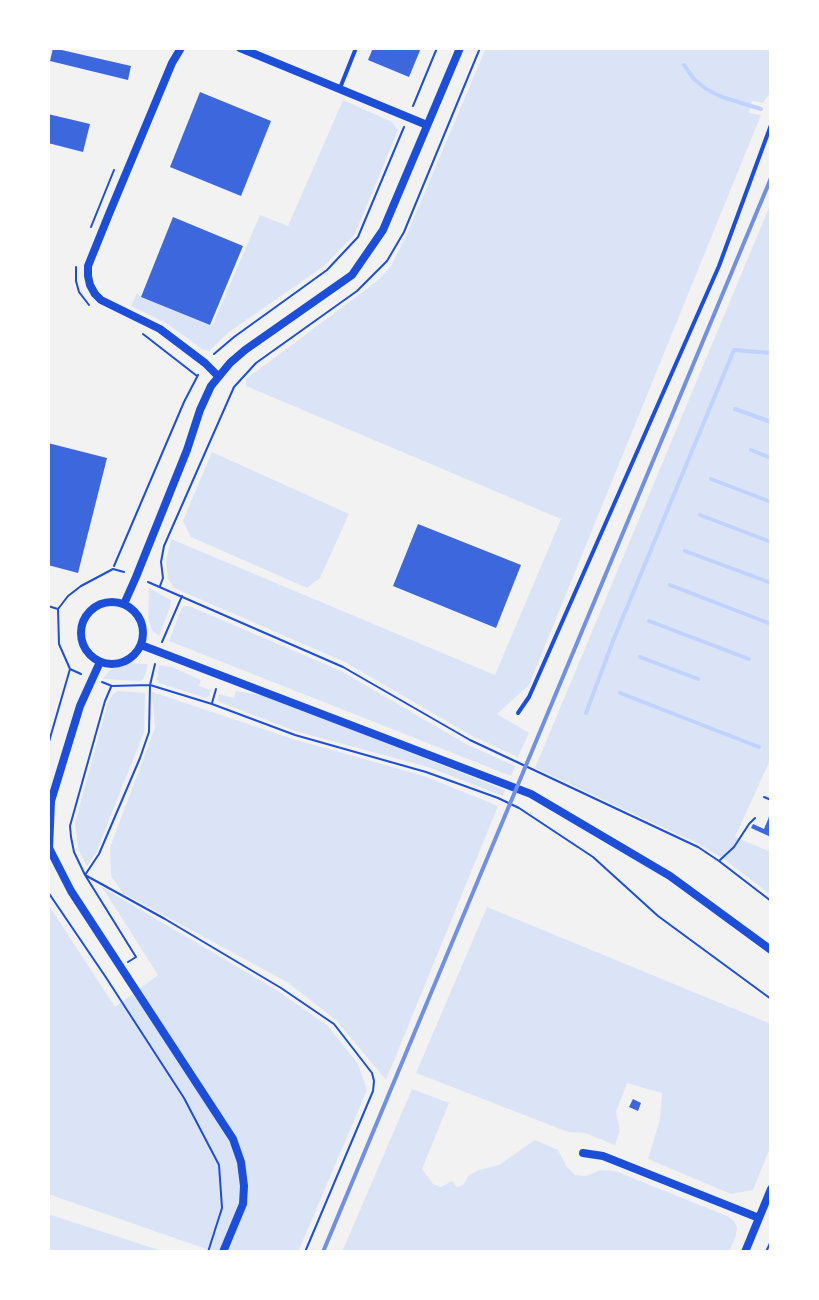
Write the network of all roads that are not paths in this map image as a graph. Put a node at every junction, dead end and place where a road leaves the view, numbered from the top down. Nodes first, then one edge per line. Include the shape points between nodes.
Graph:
1 (181, 48) edge
2 (240, 48) edge
3 (356, 48) edge
4 (460, 48) edge
5 (340, 88) junction
6 (427, 125) junction
7 (771, 125) edge
8 (218, 376) junction
9 (124, 604) junction
10 (141, 645) junction
11 (100, 662) junction
12 (518, 713) dead end
13 (48, 848) edge
14 (771, 950) edge
15 (583, 1153) dead end
16 (771, 1189) edge
17 (759, 1218) junction
18 (223, 1252) edge
19 (745, 1252) edge

1 - 8 street via 88,276 101,300 160,329
2 - 5 street
3 - 5 lane
4 - 6 street
5 - 6 street
6 - 8 street via 383,230 352,275 245,350
7 - 12 lane via 719,266
8 - 9 street
9 - 10 street via 141,621
9 - 11 street via 100,604 83,621 83,645
10 - 11 street via 124,662
10 - 14 street via 531,794 670,876
11 - 13 street via 80,706 51,801
13 - 18 street via 233,1139 241,1162 243,1204
15 - 17 street via 603,1156
16 - 17 street
17 - 19 street

